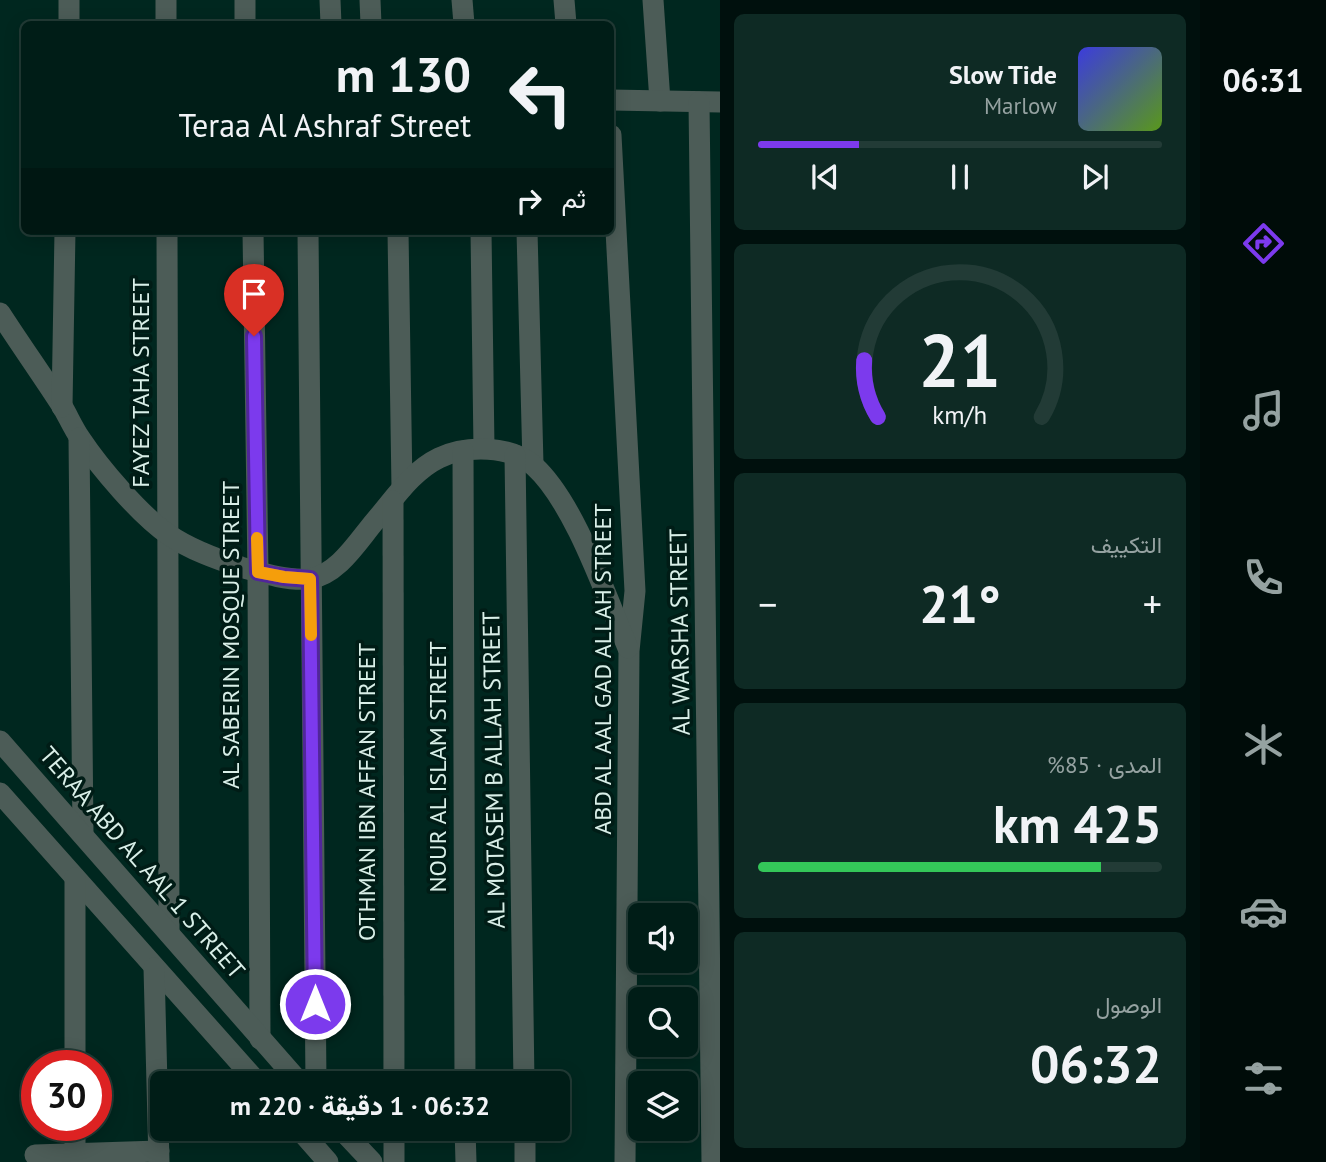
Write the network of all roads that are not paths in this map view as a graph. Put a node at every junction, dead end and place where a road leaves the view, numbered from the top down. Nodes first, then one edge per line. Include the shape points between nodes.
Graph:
1 (69, 0) edge
2 (166, 0) edge
3 (245, 0) edge
4 (330, 0) edge
5 (370, 0) edge
6 (463, 0) edge
7 (564, 0) edge
8 (653, 0) edge
9 (69, 21) edge
10 (166, 21) edge
11 (245, 21) edge
12 (331, 21) edge
13 (371, 21) edge
14 (464, 21) edge
15 (566, 21) edge
16 (614, 100) edge
17 (660, 101) junction
18 (710, 102) edge
19 (614, 191) edge
20 (65, 235) edge
21 (167, 235) edge
22 (253, 235) edge
23 (308, 235) edge
24 (398, 235) edge
25 (481, 235) edge
26 (527, 235) edge
27 (0, 313) edge
28 (62, 407) junction
29 (79, 438) junction
30 (474, 450) junction
31 (524, 460) junction
32 (398, 494) junction
33 (169, 535) junction
34 (258, 572) junction
35 (310, 579) junction
36 (629, 650) junction
37 (0, 741) edge
38 (0, 793) edge
39 (57, 804) junction
40 (30, 827) junction
41 (83, 834) junction
42 (75, 878) junction
43 (169, 933) junction
44 (154, 968) junction
45 (260, 1038) junction
46 (75, 1050) edge
47 (247, 1071) edge
48 (289, 1071) edge
49 (316, 1071) edge
50 (394, 1071) edge
51 (465, 1071) edge
52 (524, 1071) edge
53 (75, 1141) edge
54 (310, 1141) edge
55 (352, 1141) edge
56 (394, 1141) edge
57 (466, 1141) edge
58 (525, 1141) edge
59 (75, 1154) junction
60 (35, 1155) dead end
61 (159, 1157) edge
62 (328, 1162) edge
63 (372, 1162) edge
64 (394, 1162) edge
65 (466, 1162) edge
66 (526, 1162) edge
67 (625, 1162) edge
68 (712, 1162) edge

1 - 9 street
2 - 10 street
3 - 11 street
4 - 12 street
5 - 13 street
6 - 14 street
7 - 15 street
8 - 17 street
16 - 17 street
17 - 18 street
18 - 68 street, AL WARSHA STREET
19 - 36 street, ABD AL AAL GAD ALLAH STREET via 635,591
20 - 28 street
21 - 33 street, FAYEZ TAHA STREET
22 - 34 street, AL SABERIN MOSQUE STREET
23 - 35 street
24 - 32 street, OTHMAN IBN AFFAN STREET
25 - 30 street, NOUR AL ISLAM STREET
26 - 31 street, AL MOTASEM B ALLAH STREET
27 - 28 street
28 - 29 street
29 - 33 street via 135,504
29 - 41 street
30 - 31 street
30 - 32 street via 439,458
30 - 51 street, NOUR AL ISLAM STREET
31 - 36 street via 551,484 566,508
31 - 52 street, AL MOTASEM B ALLAH STREET
32 - 35 street via 342,560
32 - 50 street, OTHMAN IBN AFFAN STREET
33 - 34 street via 212,558
33 - 43 street, FAYEZ TAHA STREET
34 - 35 street
34 - 45 street, AL SABERIN MOSQUE STREET
35 - 49 street
36 - 67 street, ABD AL AAL GAD ALLAH STREET
37 - 39 street, TERAA ABD AL AAL 1 STREET
38 - 40 street
39 - 40 street
39 - 41 street, TERAA ABD AL AAL 1 STREET
40 - 42 street
41 - 43 street, TERAA ABD AL AAL 1 STREET
42 - 44 street
42 - 46 street
43 - 45 street, TERAA ABD AL AAL 1 STREET
44 - 47 street
44 - 61 street
45 - 48 street, TERAA ABD AL AAL 1 STREET
53 - 59 street
54 - 62 street
55 - 63 street
56 - 64 street
57 - 65 street
58 - 66 street
59 - 60 street
59 - 61 street

